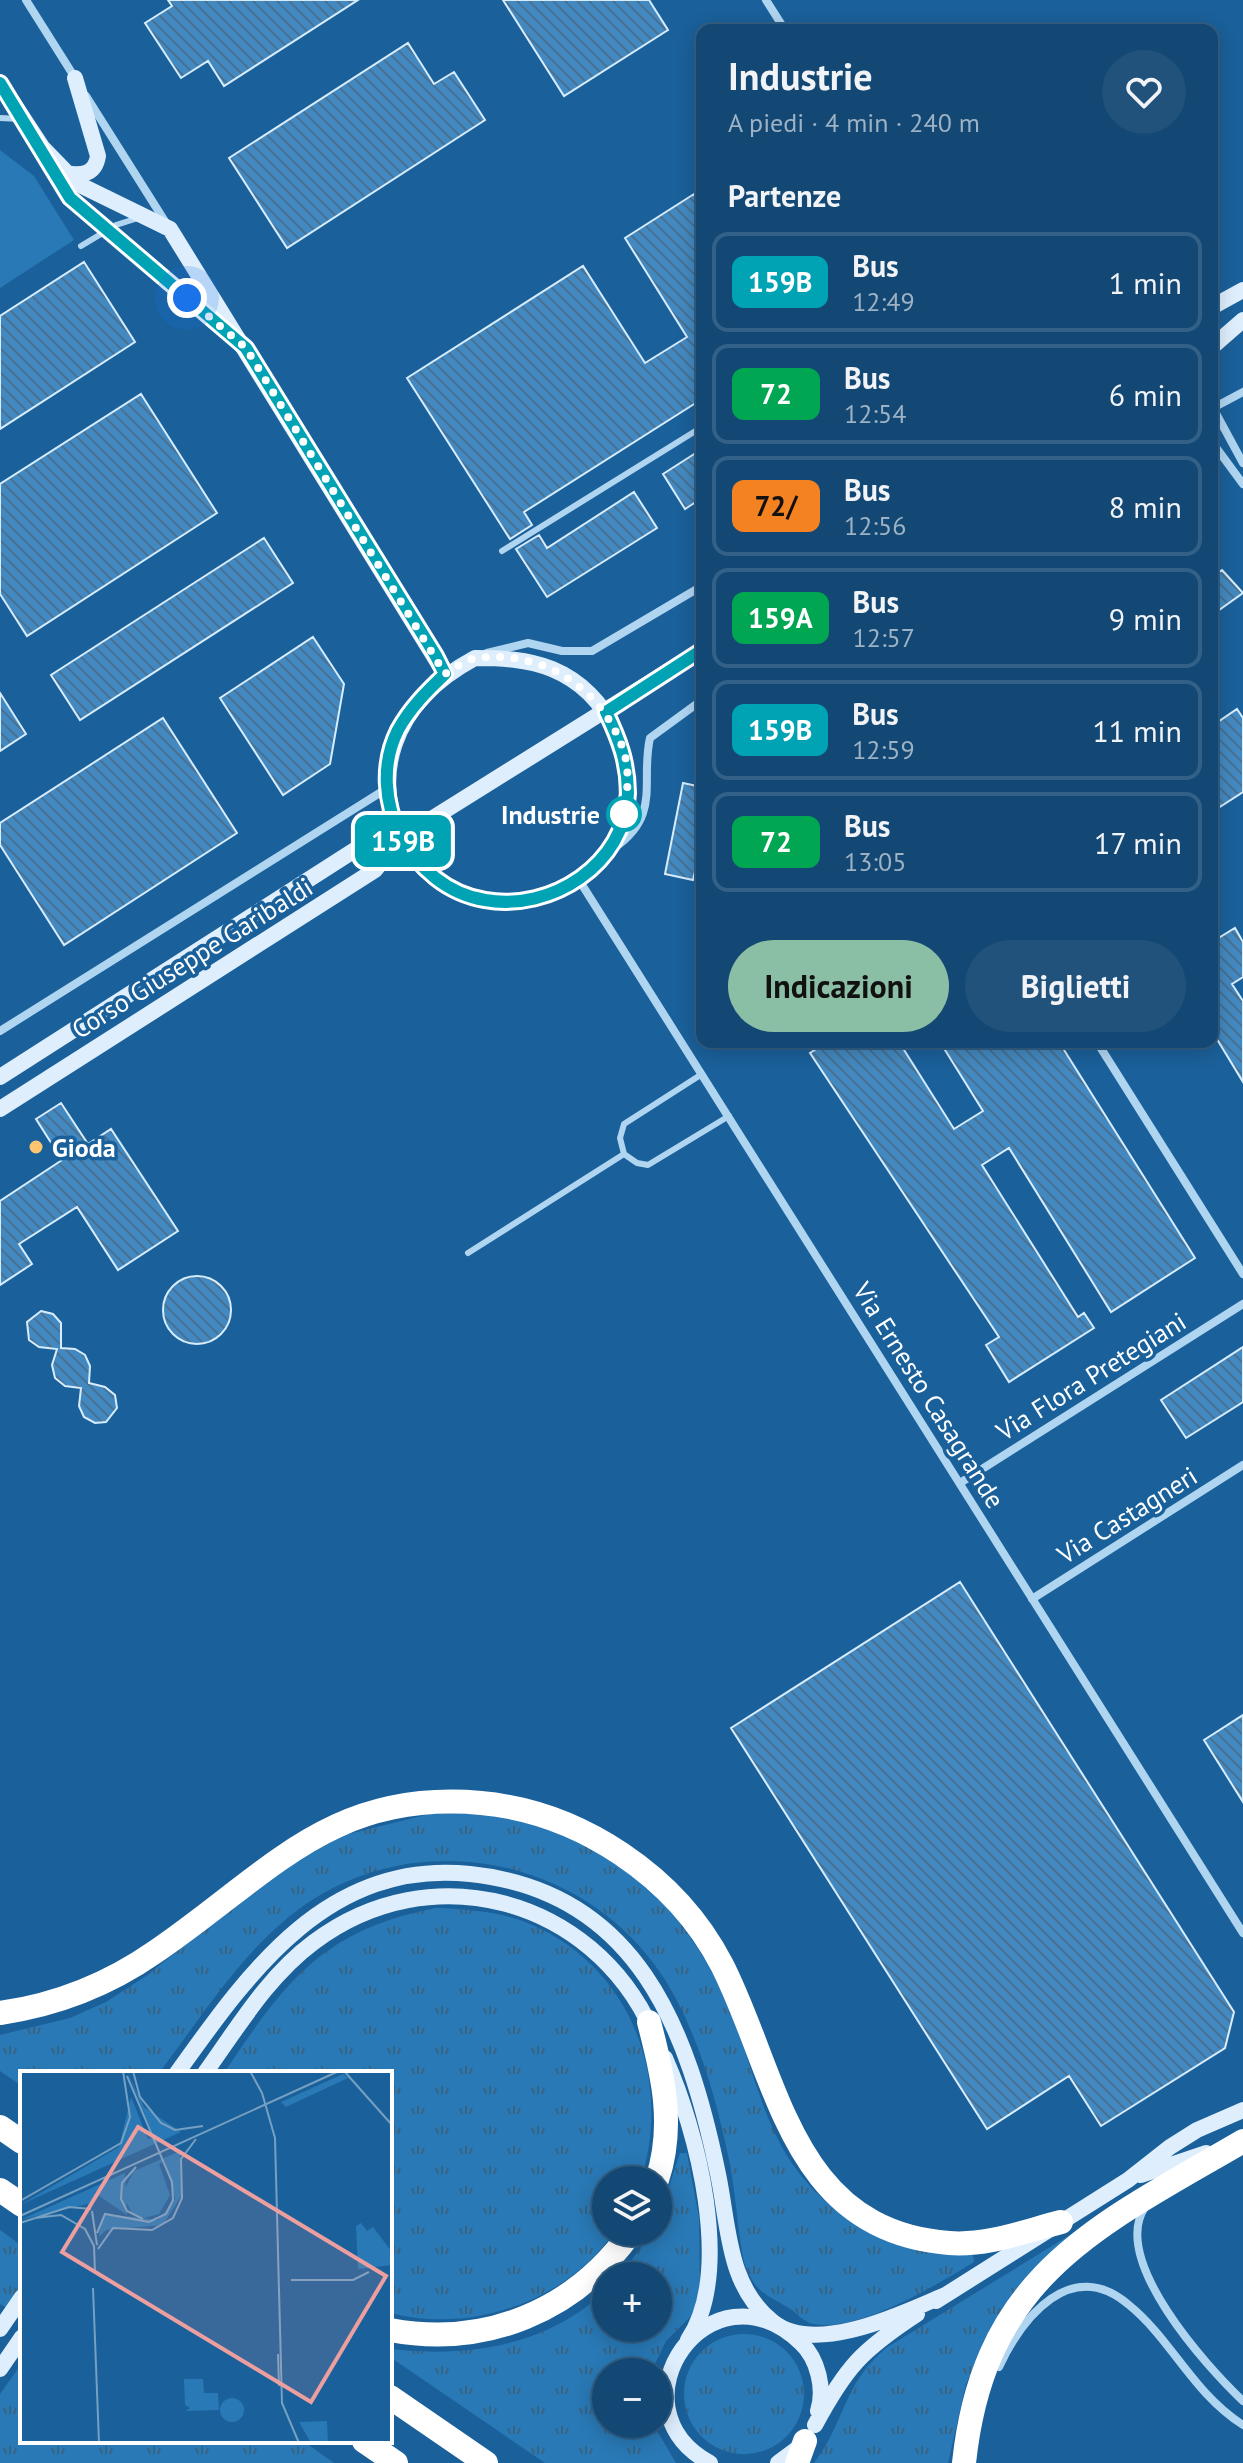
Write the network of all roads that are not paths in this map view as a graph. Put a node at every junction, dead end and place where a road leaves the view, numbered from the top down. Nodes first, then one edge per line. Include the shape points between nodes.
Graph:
1 (26, 0) edge
2 (766, 0) edge
3 (781, 24) edge
4 (75, 78) junction
5 (1, 85) edge
6 (0, 118) edge
7 (24, 119) junction
8 (42, 147) junction
9 (65, 173) junction
10 (141, 217) junction
11 (170, 229) junction
12 (107, 230) junction
13 (81, 246) dead end
14 (1242, 288) edge
15 (1218, 303) edge
16 (1243, 320) edge
17 (1218, 342) edge
18 (246, 348) junction
19 (1243, 392) edge
20 (1218, 404) edge
21 (1218, 418) edge
22 (696, 431) edge
23 (1218, 450) edge
24 (1243, 463) edge
25 (1243, 484) edge
26 (502, 551) dead end
27 (696, 590) edge
28 (696, 654) edge
29 (475, 658) junction
30 (445, 674) junction
31 (696, 704) edge
32 (606, 712) junction
33 (386, 789) junction
34 (401, 838) junction
35 (610, 850) junction
36 (579, 880) junction
37 (0, 1031) edge
38 (1101, 1048) edge
39 (702, 1074) junction
40 (0, 1077) edge
41 (0, 1109) edge
42 (729, 1116) junction
43 (624, 1154) junction
44 (468, 1253) dead end
45 (1243, 1274) edge
46 (1243, 1304) edge
47 (1243, 1465) edge
48 (960, 1483) junction
49 (1032, 1599) junction
50 (1243, 1933) edge
51 (0, 2013) edge
52 (649, 2022) junction
53 (178, 2071) edge
54 (206, 2071) edge
55 (1243, 2110) edge
56 (0, 2127) edge
57 (1243, 2140) edge
58 (20, 2141) edge
59 (659, 2166) edge
60 (1128, 2180) junction
61 (1165, 2186) junction
62 (0, 2190) edge
63 (20, 2204) edge
64 (1061, 2222) junction
65 (619, 2246) edge
66 (945, 2295) junction
67 (20, 2300) edge
68 (776, 2324) junction
69 (0, 2329) edge
70 (392, 2330) edge
71 (20, 2340) edge
72 (688, 2340) junction
73 (0, 2369) edge
74 (392, 2398) edge
75 (1243, 2401) edge
76 (1243, 2425) edge
77 (367, 2443) edge
78 (806, 2443) edge
79 (964, 2456) edge
80 (396, 2463) edge
81 (486, 2463) edge
82 (710, 2463) edge
83 (778, 2463) edge

1 - 4 street
2 - 3 street
4 - 9 street via 98,156 96,165 82,175
4 - 11 street
5 - 7 street
6 - 7 lane
7 - 8 street
8 - 9 street
8 - 12 street via 51,172 70,198
9 - 10 street
10 - 11 street
10 - 12 lane
11 - 18 street
12 - 13 lane
12 - 18 street
14 - 15 street
16 - 17 street
18 - 30 street
19 - 20 street
21 - 24 street
22 - 26 lane
23 - 25 street
27 - 29 street via 592,651 528,643 506,645
28 - 32 street, Corso Giuseppe Garibaldi
29 - 30 street
29 - 32 street via 508,658 552,669 584,687
30 - 33 street via 418,700 397,732
31 - 35 street via 650,738 649,796 628,838
32 - 34 street, Corso Giuseppe Garibaldi
32 - 35 street via 624,751 628,795
33 - 34 street
33 - 37 street, Corso Giuseppe Garibaldi
34 - 36 street via 425,869 452,889 483,900 517,903
34 - 40 street, Corso Giuseppe Garibaldi via 361,846
34 - 41 street, Corso Giuseppe Garibaldi via 375,870
35 - 36 street
36 - 39 street, Via Ernesto Casagrande
38 - 45 street
39 - 42 street, Via Ernesto Casagrande
39 - 43 lane via 624,1124
42 - 43 lane via 648,1165
42 - 48 street, Via Ernesto Casagrande
43 - 44 lane
46 - 48 street, Via Flora Pretegiani
47 - 49 street, Via Castagneri
48 - 49 street, Via Ernesto Casagrande
49 - 50 street, Via Ernesto Casagrande
51 - 64 highway via 73,1995 128,1969 323,1830 396,1806 451,1801 507,1806 591,1836 641,1870 684,1909 736,1993 804,2157 843,2200 881,2224 950,2243 999,2238
52 - 54 street via 615,1969 544,1916 488,1898 421,1898 368,1911 313,1943 260,1997
52 - 59 highway via 668,2116
52 - 72 street via 688,2119 704,2203 708,2284 700,2321
53 - 68 street via 250,1973 322,1910 375,1886 424,1874 486,1876 534,1888 606,1930 656,1989 705,2119 737,2269 748,2295
55 - 60 street via 1197,2130
56 - 58 highway
57 - 60 street
57 - 61 highway
60 - 64 street
61 - 75 street via 1137,2221 1138,2251 1155,2290 1186,2335 1216,2376
61 - 79 highway via 1084,2236 1024,2298 983,2369
62 - 63 highway
64 - 66 street
65 - 70 highway via 596,2274 538,2314 477,2332 418,2335
66 - 68 street via 849,2330 816,2334
66 - 78 street via 841,2376
67 - 69 street
68 - 72 street via 729,2318
68 - 78 street via 805,2347 815,2364 820,2384
71 - 73 street
72 - 82 street via 671,2368 667,2401 677,2433
74 - 81 highway
76 - 79 street via 1186,2374 1128,2303 1095,2289 1077,2288 1049,2298 1022,2325
77 - 80 highway
78 - 83 street

